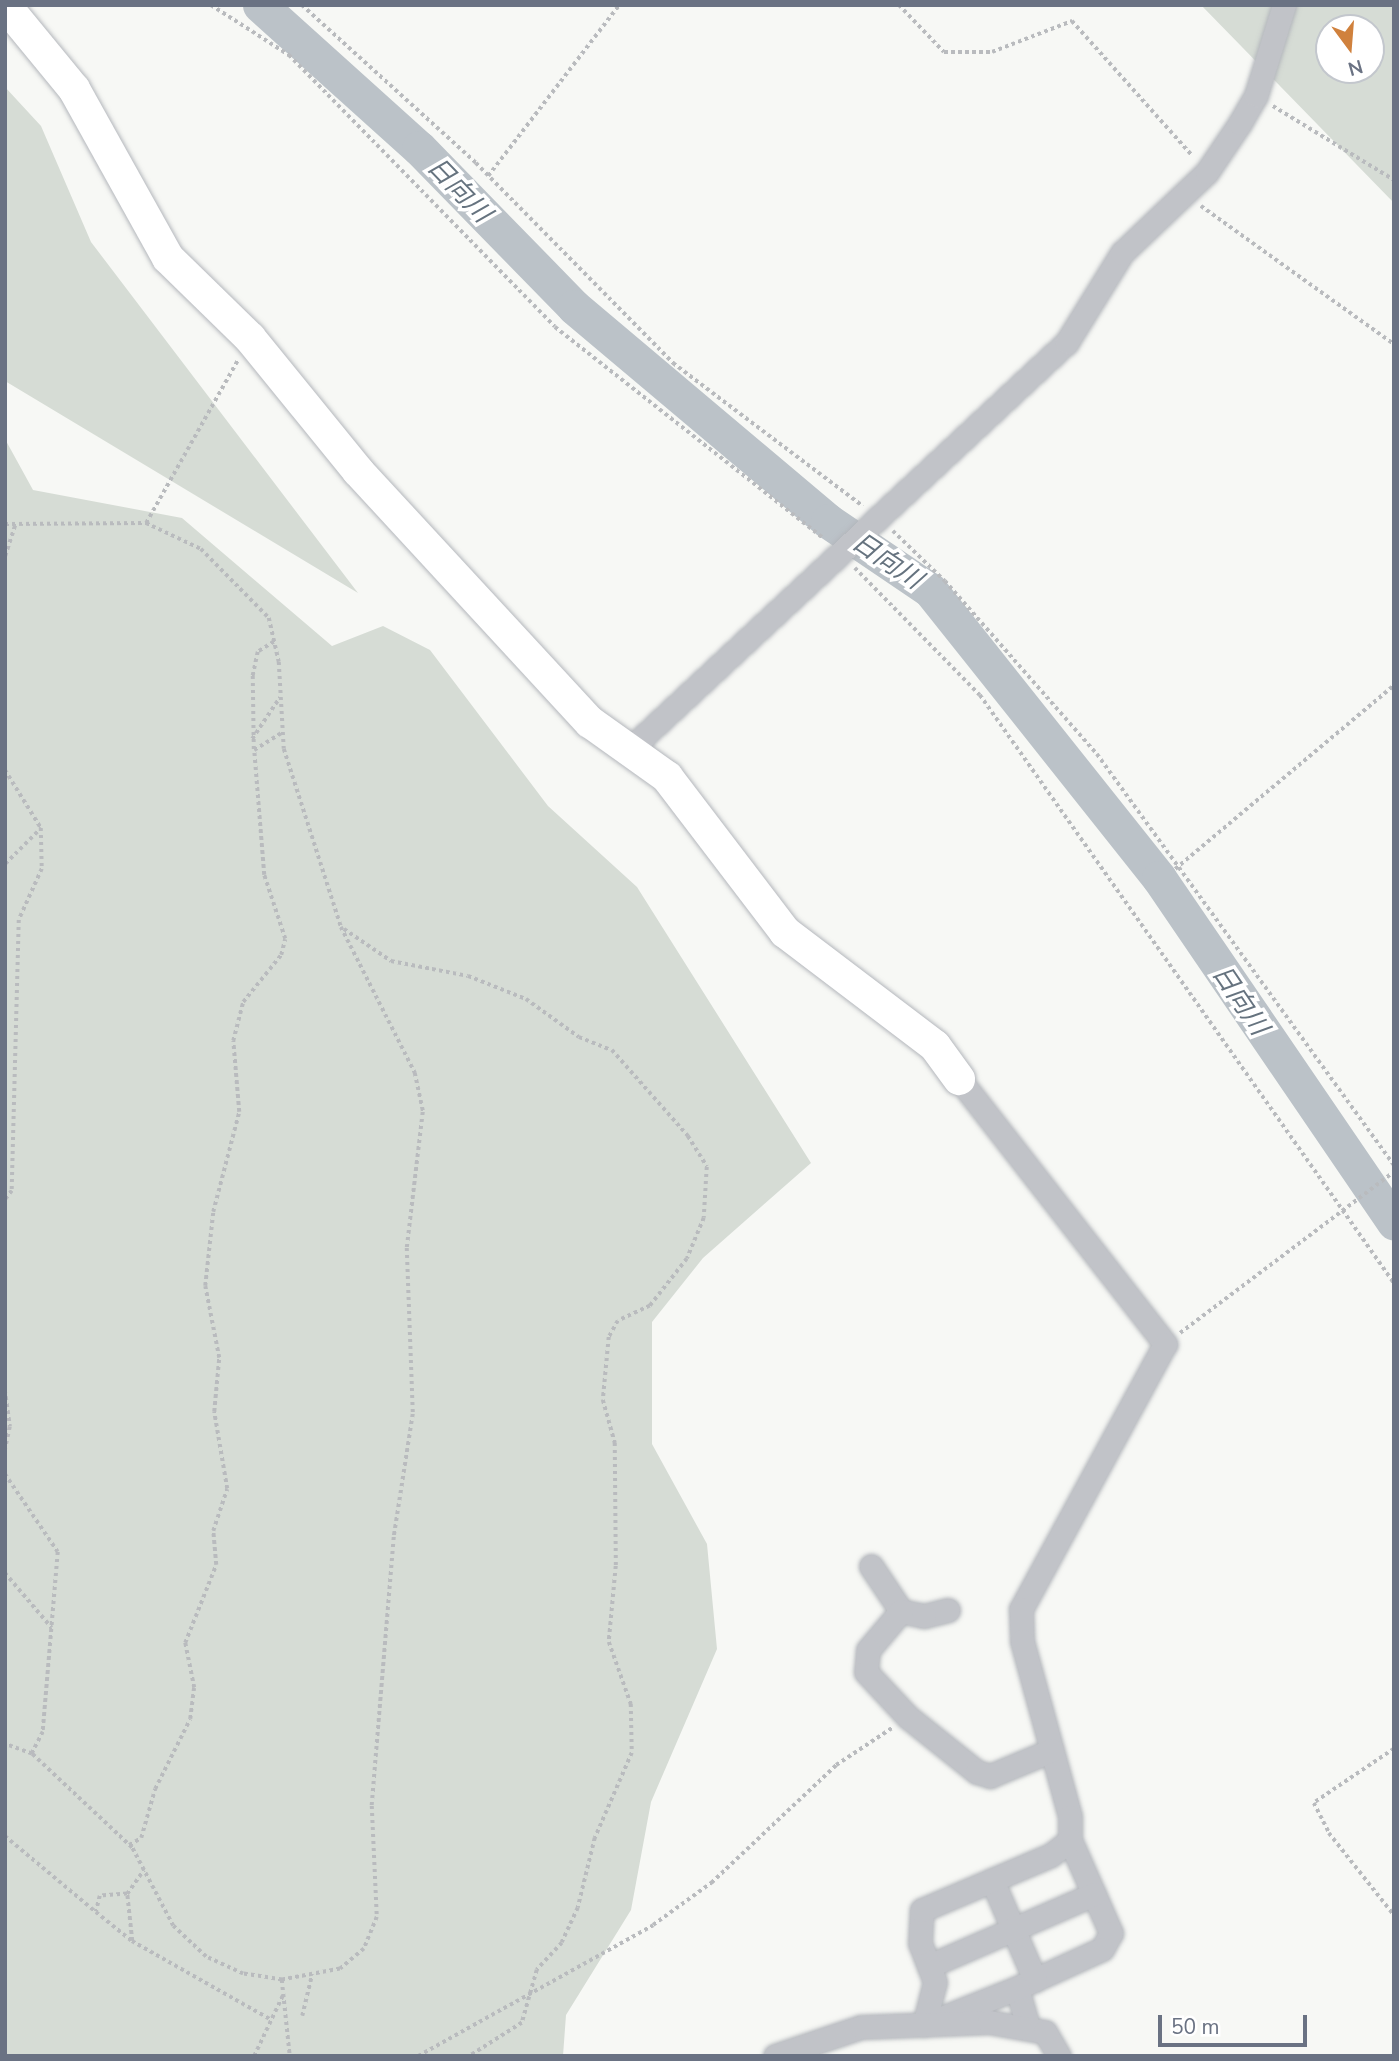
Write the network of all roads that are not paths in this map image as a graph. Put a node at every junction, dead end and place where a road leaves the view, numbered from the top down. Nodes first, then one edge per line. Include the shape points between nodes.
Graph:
1 (5, 5) edge
2 (1284, 5) edge
3 (630, 749) junction
4 (959, 1079) joint
5 (871, 1566) dead end
6 (948, 1610) dead end
7 (901, 1611) junction
8 (1052, 1750) junction
9 (1070, 1840) junction
10 (992, 1880) junction
11 (1094, 1894) junction
12 (1012, 1930) junction
13 (929, 1966) junction
14 (1026, 1984) junction
15 (1027, 2024) junction
16 (924, 2025) junction
17 (775, 2056) edge
18 (1059, 2056) edge

1 - 3 street via 74,89 168,258 250,338 436,558 590,722
2 - 3 street via 1256,95 1207,172 1122,253 1067,342 875,514
3 - 4 street via 667,777 706,822 785,932 936,1046
4 - 8 street via 1165,1344 1021,1609 1022,1641
5 - 7 street
6 - 7 street via 925,1616
7 - 8 street via 863,1661 908,1717 976,1772 990,1776
8 - 9 street
9 - 10 street
9 - 11 street
10 - 12 street
10 - 13 street via 922,1910 920,1943
11 - 12 street
11 - 14 street via 1111,1933 1102,1949
12 - 13 street
12 - 14 street
13 - 16 street via 935,1982
14 - 15 street
14 - 16 street
15 - 16 street
15 - 18 street via 1045,2032
16 - 17 street via 861,2027

